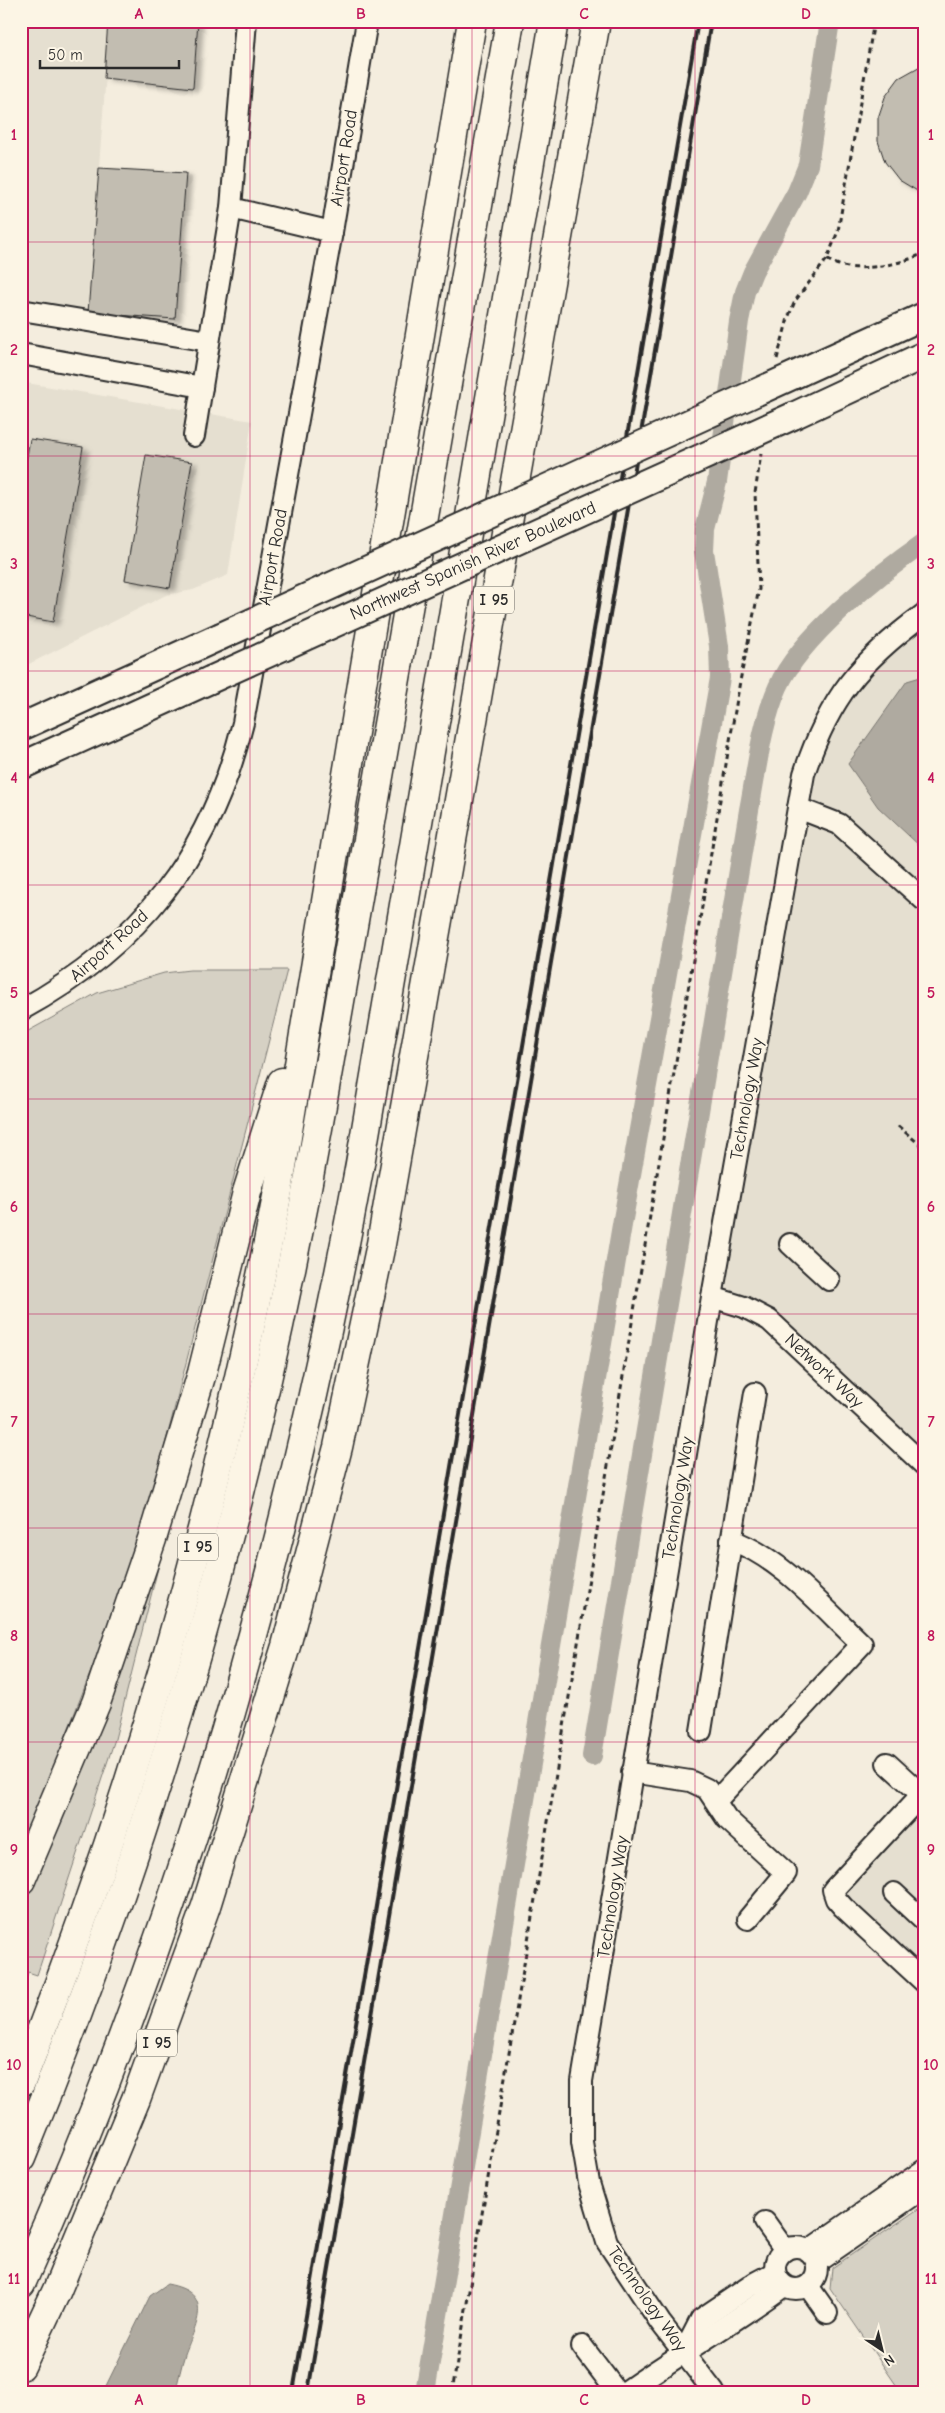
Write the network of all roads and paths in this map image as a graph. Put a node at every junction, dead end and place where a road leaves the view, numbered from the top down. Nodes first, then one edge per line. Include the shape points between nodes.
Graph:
1 (246, 21) edge
2 (367, 21) edge
3 (472, 21) edge
4 (510, 21) edge
5 (554, 21) edge
6 (596, 21) edge
7 (874, 21) edge
8 (231, 208) junction
9 (332, 232) junction
10 (924, 253) edge
11 (827, 259) junction
12 (21, 310) edge
13 (924, 316) edge
14 (209, 341) junction
15 (21, 354) edge
16 (924, 355) edge
17 (776, 362) dead end
18 (202, 387) junction
19 (194, 436) dead end
20 (762, 444) dead end
21 (924, 614) edge
22 (21, 727) edge
23 (21, 766) edge
24 (798, 808) junction
25 (924, 900) edge
26 (310, 994) junction
27 (21, 1010) edge
28 (898, 1126) dead end
29 (924, 1148) edge
30 (790, 1244) dead end
31 (829, 1280) dead end
32 (712, 1297) junction
33 (755, 1393) dead end
34 (924, 1465) edge
35 (731, 1540) junction
36 (701, 1731) dead end
37 (887, 1764) dead end
38 (632, 1772) junction
39 (922, 1793) edge
40 (716, 1801) junction
41 (21, 1880) edge
42 (894, 1893) dead end
43 (748, 1919) dead end
44 (924, 1921) edge
45 (924, 1982) edge
46 (21, 2082) edge
47 (21, 2158) edge
48 (924, 2170) edge
49 (924, 2188) edge
50 (765, 2222) dead end
51 (785, 2250) junction
52 (813, 2256) junction
53 (780, 2279) junction
54 (21, 2284) edge
55 (808, 2286) junction
56 (827, 2313) dead end
57 (582, 2346) dead end
58 (684, 2352) junction
59 (21, 2366) edge
60 (452, 2392) edge
61 (616, 2392) edge
62 (625, 2392) edge
63 (714, 2392) edge

1 - 8 street
2 - 9 street, Airport Road
3 - 26 highway, I 95
4 - 47 highway via 313,1157 266,1394 215,1591 154,1798 91,1981
5 - 54 highway via 360,1164 336,1296 294,1483 235,1700 158,1940 106,2079
6 - 59 highway, I 95 via 381,1244 338,1447 283,1656 202,1915 132,2108 57,2290
7 - 11 path via 838,230
8 - 9 street
8 - 14 street
9 - 27 street, Airport Road via 234,763 217,805 177,876 126,935 94,964
10 - 11 path via 900,263 850,268
11 - 17 path via 795,301
12 - 14 street
13 - 22 main road, Northwest Spanish River Boulevard, bridge
14 - 18 street
15 - 18 street
16 - 23 main road, Northwest Spanish River Boulevard, bridge
18 - 19 street
20 - 60 path via 755,492 758,589
21 - 24 street, Technology Way via 871,656 834,704 812,750
24 - 25 street via 839,824
24 - 32 street, Technology Way
26 - 41 highway via 247,1192 202,1373 152,1539 96,1703
26 - 46 highway, I 95 via 252,1324 204,1524 163,1673 107,1849
28 - 29 path
30 - 31 street
32 - 34 street, Network Way via 744,1307 769,1320
32 - 38 street, Technology Way
33 - 35 street
35 - 36 street
35 - 40 street via 755,1549 773,1561 862,1644
37 - 39 street
38 - 40 street via 699,1785 707,1789
38 - 58 street, Technology Way via 582,2080 582,2142 607,2242
39 - 45 street via 838,1883 834,1894 843,1907
40 - 43 street via 727,1819 786,1873
42 - 44 street
48 - 52 street
49 - 52 street
50 - 51 street
51 - 52 street via 795,2246
51 - 53 street via 777,2258
52 - 55 street via 816,2276
53 - 55 street via 794,2289
53 - 58 street via 712,2336
55 - 56 street
57 - 61 street
58 - 62 street
58 - 63 street, Technology Way

